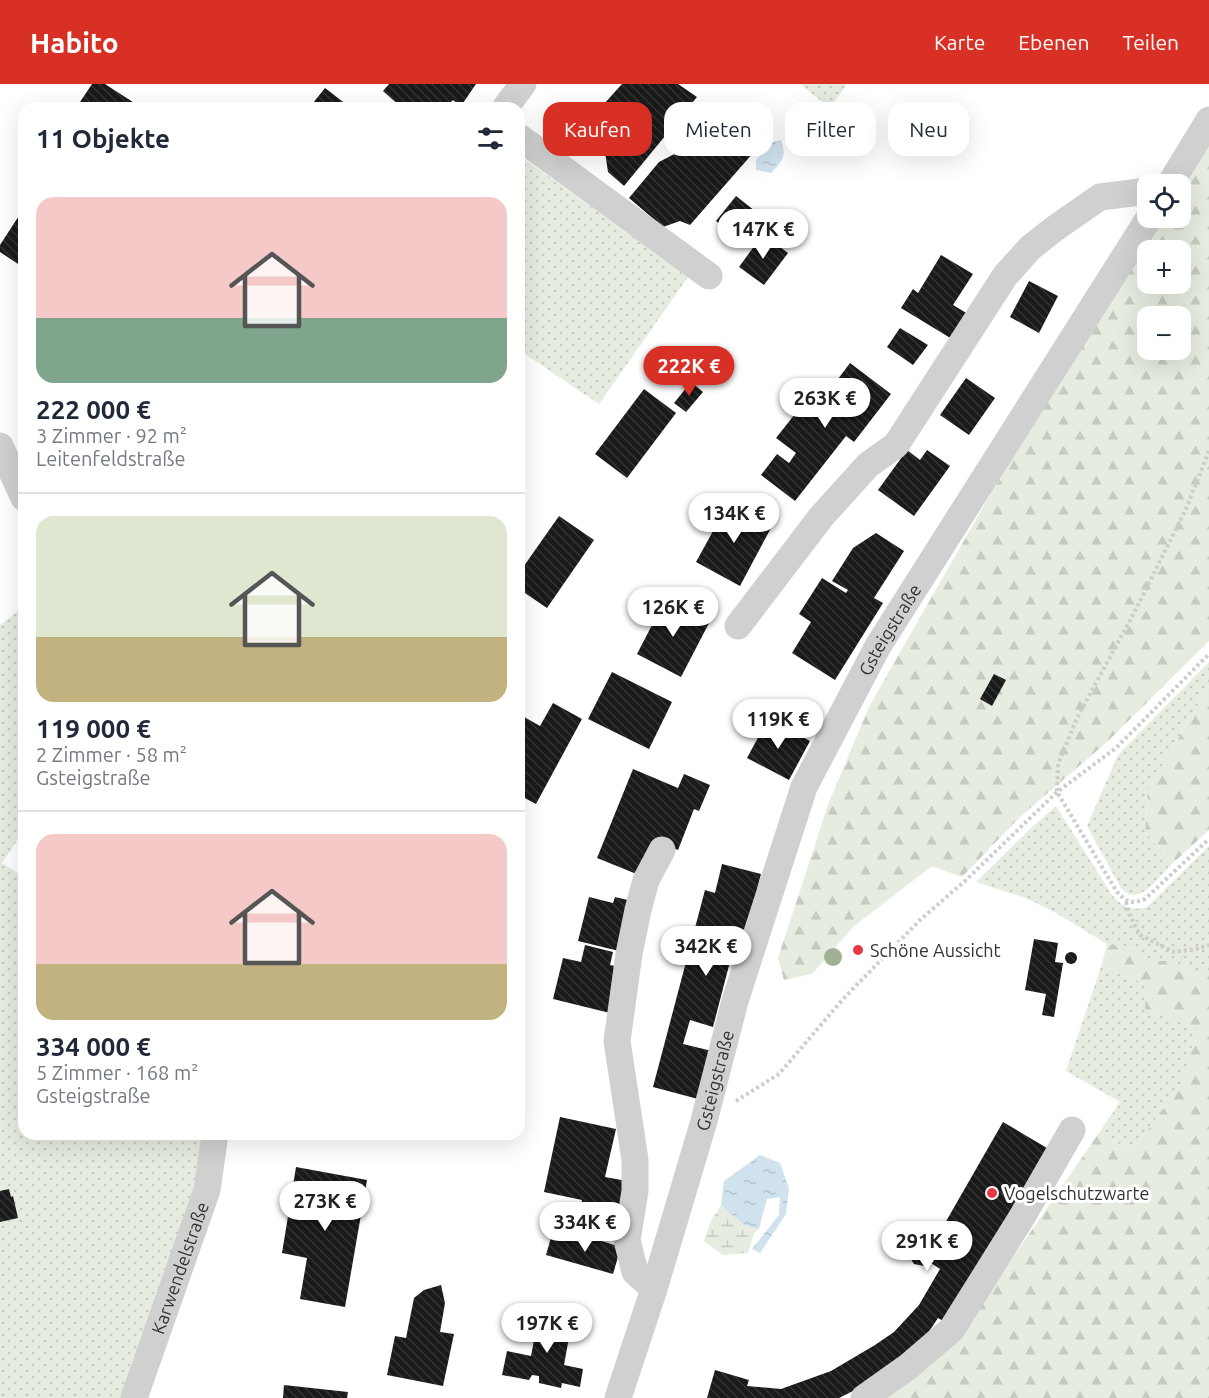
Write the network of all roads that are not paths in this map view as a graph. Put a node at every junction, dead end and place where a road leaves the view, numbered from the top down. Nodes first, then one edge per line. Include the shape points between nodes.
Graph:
1 (523, 84) edge
2 (510, 102) edge
3 (1209, 120) edge
4 (525, 140) edge
5 (1176, 174) edge
6 (1137, 192) edge
7 (1143, 228) edge
8 (709, 276) dead end
9 (0, 446) edge
10 (18, 485) edge
11 (738, 626) dead end
12 (662, 850) dead end
13 (1072, 1130) dead end
14 (214, 1140) edge
15 (654, 1289) junction
16 (134, 1398) edge
17 (618, 1398) edge
18 (864, 1398) edge

1 - 2 street
3 - 5 street
4 - 8 street
6 - 11 street via 1100,197 1030,248 1005,276 896,445 868,465 821,517
7 - 15 street, Gsteigstraße via 878,646 804,787 735,1001
9 - 10 street
12 - 15 street via 646,880 638,910 616,1041 635,1160 635,1191 627,1240 635,1272
13 - 18 street via 952,1329
14 - 16 street, Karwendelstraße via 207,1190
15 - 17 street, Gsteigstraße

